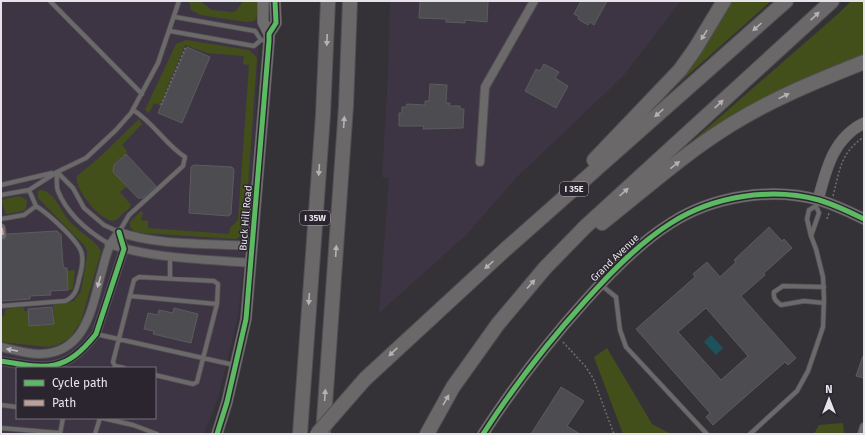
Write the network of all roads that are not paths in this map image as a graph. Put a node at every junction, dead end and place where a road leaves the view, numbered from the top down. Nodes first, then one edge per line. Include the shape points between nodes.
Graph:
1 (50, 1) edge
2 (179, 1) edge
3 (262, 1) edge
4 (275, 1) edge
5 (328, 1) edge
6 (350, 1) edge
7 (534, 1) edge
8 (724, 1) edge
9 (786, 1) edge
10 (832, 1) edge
11 (175, 17) junction
12 (170, 31) junction
13 (266, 38) junction
14 (864, 62) edge
15 (142, 94) junction
16 (133, 110) junction
17 (864, 123) edge
18 (480, 162) dead end
19 (57, 172) junction
20 (1, 185) edge
21 (29, 190) junction
22 (1, 196) edge
23 (817, 203) junction
24 (36, 206) junction
25 (1, 219) edge
26 (864, 219) edge
27 (119, 232) junction
28 (811, 236) junction
29 (109, 244) junction
30 (252, 246) junction
31 (507, 248) junction
32 (124, 249) junction
33 (170, 256) junction
34 (251, 263) junction
35 (545, 268) junction
36 (170, 279) junction
37 (600, 284) junction
38 (824, 287) junction
39 (130, 296) junction
40 (824, 303) junction
41 (217, 304) junction
42 (1, 306) edge
43 (96, 334) junction
44 (118, 339) junction
45 (1, 347) edge
46 (203, 359) junction
47 (1, 361) edge
48 (236, 365) junction
49 (120, 367) edge
50 (156, 375) edge
51 (1, 405) edge
52 (16, 407) edge
53 (63, 419) edge
54 (101, 419) edge
55 (104, 419) edge
56 (864, 427) edge
57 (1, 428) edge
58 (7, 429) junction
59 (147, 432) edge
60 (6, 434) edge
61 (60, 434) edge
62 (95, 434) edge
63 (157, 434) edge
64 (217, 434) edge
65 (300, 434) edge
66 (317, 434) edge
67 (322, 434) edge
68 (427, 434) edge
69 (483, 434) edge
70 (707, 434) edge
71 (750, 434) edge
72 (862, 434) edge

1 - 15 lane
2 - 11 lane
3 - 13 street, Buck Hill Road
4 - 13 street, Buck Hill Road via 276,23
5 -> 65 highway, I 35W via 323,116
67 -> 6 highway, I 35W via 346,106
7 - 18 street via 485,87
8 -> 31 highway via 680,70
9 -> 31 highway, I 35E
35 -> 10 highway via 585,227
11 - 12 lane
11 - 13 lane via 256,31
12 - 13 lane via 254,46
12 - 15 lane via 158,63
13 - 30 street, Buck Hill Road
35 -> 14 highway via 696,148 732,124 788,94
15 - 16 lane
16 - 19 lane via 86,158
16 - 27 lane via 144,117 176,152 185,157 183,166 129,215
17 - 23 street via 839,144 826,172
19 - 20 lane
19 - 21 lane
19 - 27 lane via 73,188 84,208 104,225
19 - 29 lane via 58,190 71,213
21 - 22 lane
21 - 24 lane
23 - 26 street, Grand Avenue via 831,204
23 - 28 lane via 819,213
23 - 28 lane via 809,210 807,219
23 - 37 street, Grand Avenue via 777,194 721,201 692,211 651,236
24 - 25 lane via 24,215
24 - 42 lane via 79,246 82,255 78,287 70,299 65,301
27 - 29 street
27 - 30 street via 154,240
27 - 32 street
28 - 38 lane
29 - 32 street
29 -> 45 street via 89,316 78,338 58,351 48,353 32,353
30 - 34 street, Buck Hill Road
31 -> 66 highway, I 35E, bridge via 365,379
32 - 33 street
32 - 43 street
33 - 34 street
33 - 36 lane
34 - 48 street, Buck Hill Road via 246,319
68 -> 35 highway via 453,387 522,293
36 - 39 lane via 139,277 134,280
36 - 41 lane via 214,281 218,284
37 - 69 street, Grand Avenue via 543,350
37 - 70 lane via 616,297 620,330 626,347
38 - 40 lane
38 - 40 lane via 783,286 774,292 773,297 781,305 804,301
39 - 41 lane
39 - 44 lane
40 - 71 lane via 823,327 808,371 797,391
41 - 46 lane
43 - 44 lane
43 - 47 street via 77,356 57,365 38,367
44 - 46 lane
44 - 49 lane via 113,362
46 - 48 lane
46 - 50 lane via 196,382 192,384
48 - 64 street, Buck Hill Road
51 - 52 lane
53 - 61 lane
54 - 62 lane
55 - 59 lane
56 - 72 street
57 - 58 lane
58 - 60 lane
58 - 61 lane
59 - 63 lane

